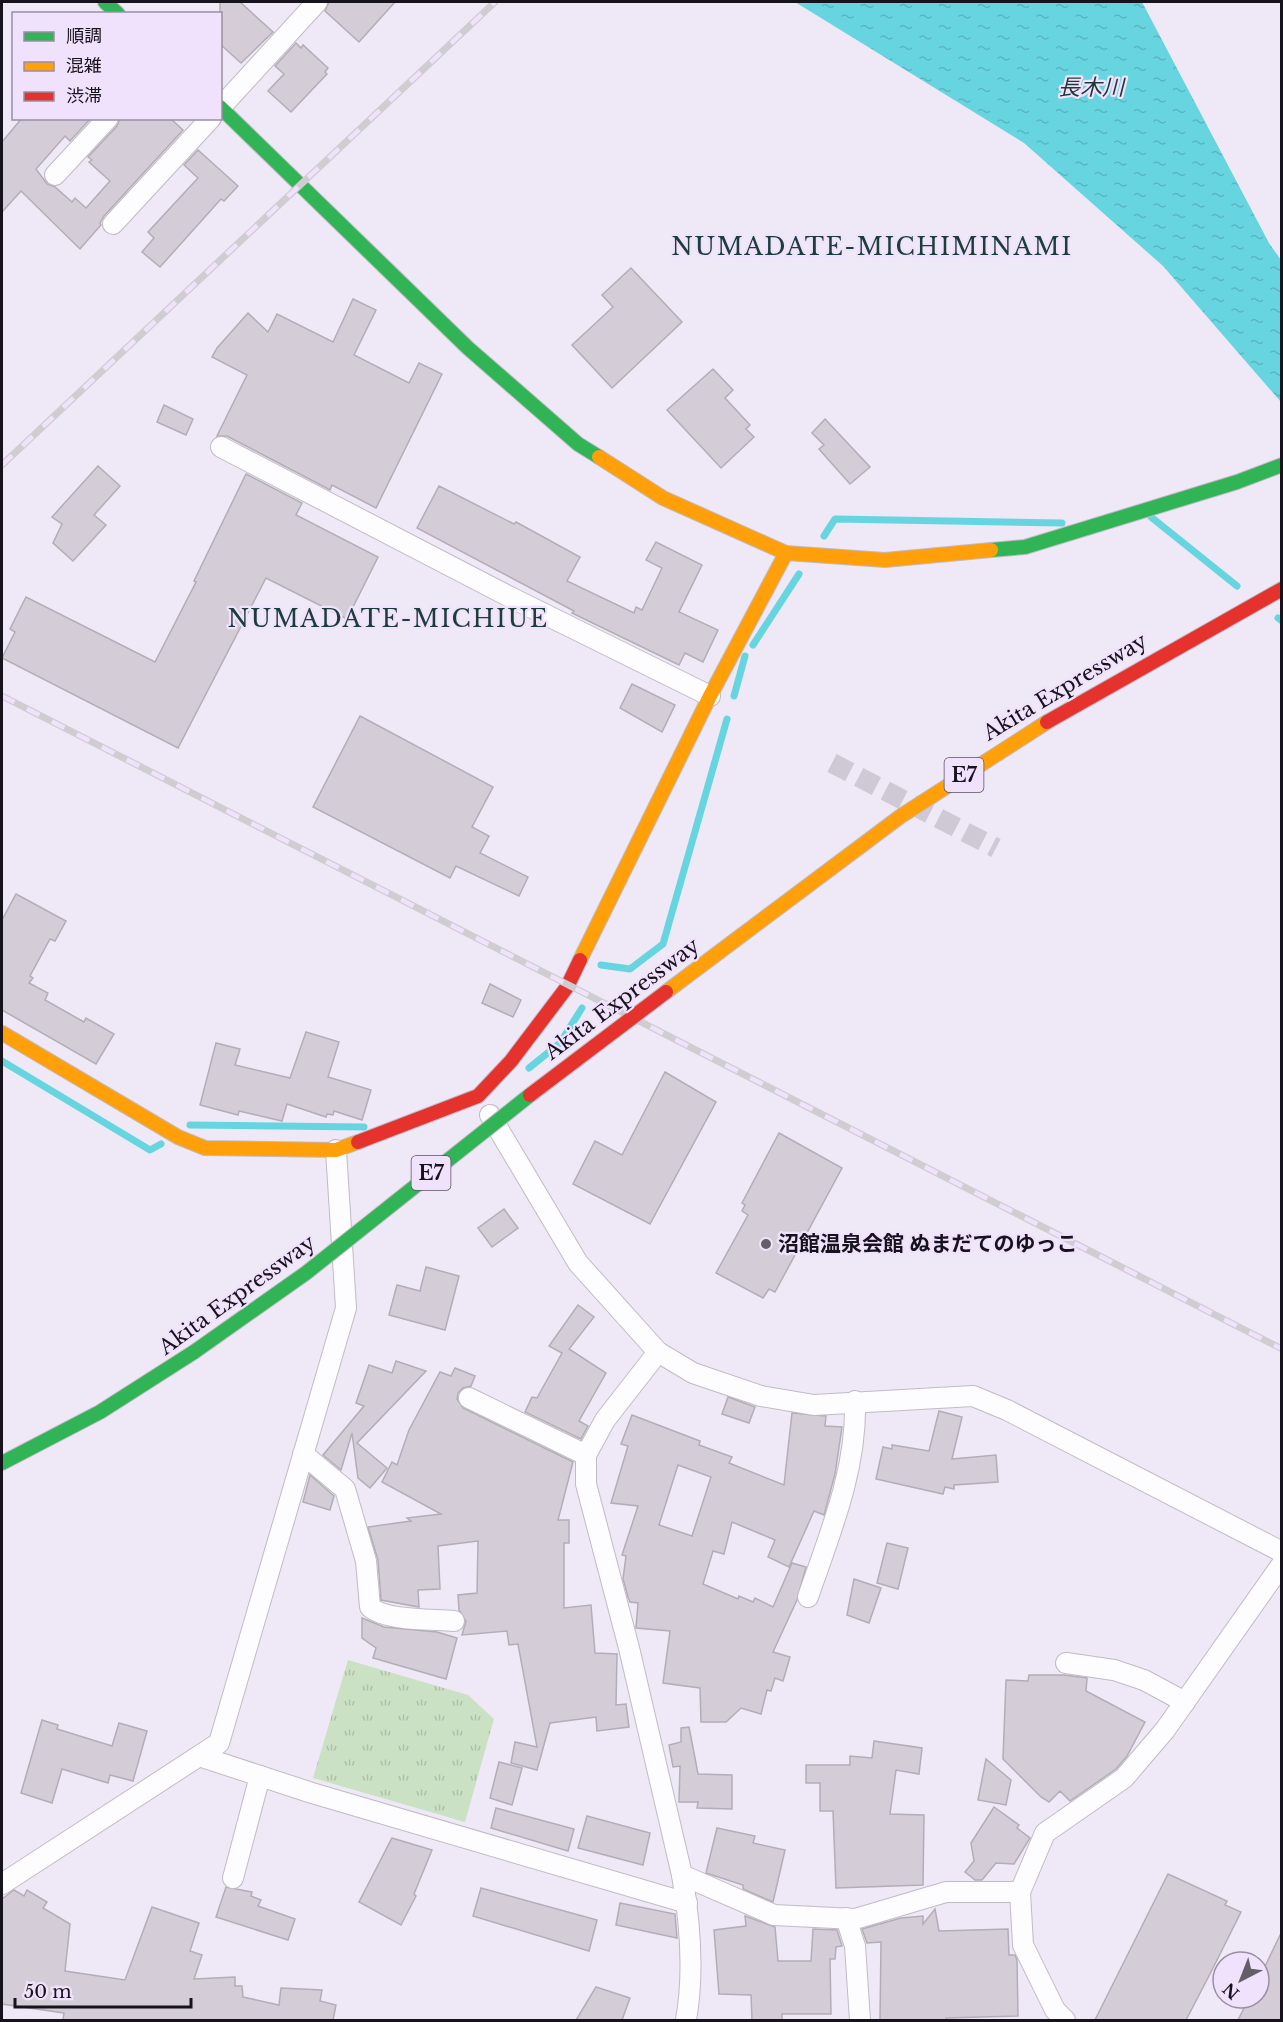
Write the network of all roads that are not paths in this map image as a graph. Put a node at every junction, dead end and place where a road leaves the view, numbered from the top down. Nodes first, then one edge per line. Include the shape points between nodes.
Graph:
1 (315, 2) edge
2 (222, 106) edge
3 (222, 108) edge
4 (106, 120) edge
5 (209, 120) edge
6 (56, 175) dead end
7 (113, 224) dead end
8 (221, 447) dead end
9 (1281, 465) edge
10 (786, 553) junction
11 (1281, 589) edge
12 (710, 696) junction
13 (2, 1033) edge
14 (478, 1096) junction
15 (336, 1150) junction
16 (658, 1352) junction
17 (469, 1398) dead end
18 (855, 1401) junction
19 (303, 1454) junction
20 (586, 1455) junction
21 (2, 1463) edge
22 (1281, 1552) edge
23 (1281, 1564) edge
24 (808, 1597) dead end
25 (454, 1621) dead end
26 (1066, 1663) dead end
27 (1185, 1702) junction
28 (200, 1756) junction
29 (260, 1776) junction
30 (682, 1875) junction
31 (233, 1878) dead end
32 (2, 1884) edge
33 (1020, 1892) junction
34 (687, 1903) junction
35 (846, 1918) junction
36 (686, 2020) edge
37 (860, 2020) edge
38 (1065, 2020) edge

1 - 2 street
3 - 10 main road via 468,348 578,444 663,498
4 - 6 street
5 - 7 street
8 - 12 street
9 - 10 main road via 1025,547 885,560
10 - 12 main road
11 - 21 main road, Akita Expressway / E7, bridge via 1143,663 980,763 834,866 477,1135 306,1273 153,1380 48,1442
12 - 14 main road via 567,987 511,1061
13 - 15 main road via 178,1137 205,1148
14 - 15 main road
14 - 16 street via 578,1263
15 - 19 street via 346,1308
16 - 18 street via 693,1373 761,1396 814,1405
16 - 20 street via 605,1420
17 - 20 street
18 - 22 street via 972,1396 1007,1410
18 - 24 street via 852,1461
19 - 25 street via 345,1489 366,1561 370,1607 395,1616
19 - 28 street via 219,1743
20 - 30 street via 586,1485
23 - 27 street
26 - 27 street via 1114,1670 1144,1680
27 - 33 street via 1124,1778 1045,1833
28 - 29 street
28 - 32 street
29 - 31 street
29 - 34 street
30 - 34 street
30 - 35 street via 774,1915
33 - 35 street via 946,1892 855,1919
33 - 38 street via 1023,1945 1055,2010
34 - 36 street via 690,2000
35 - 37 street via 855,1946

